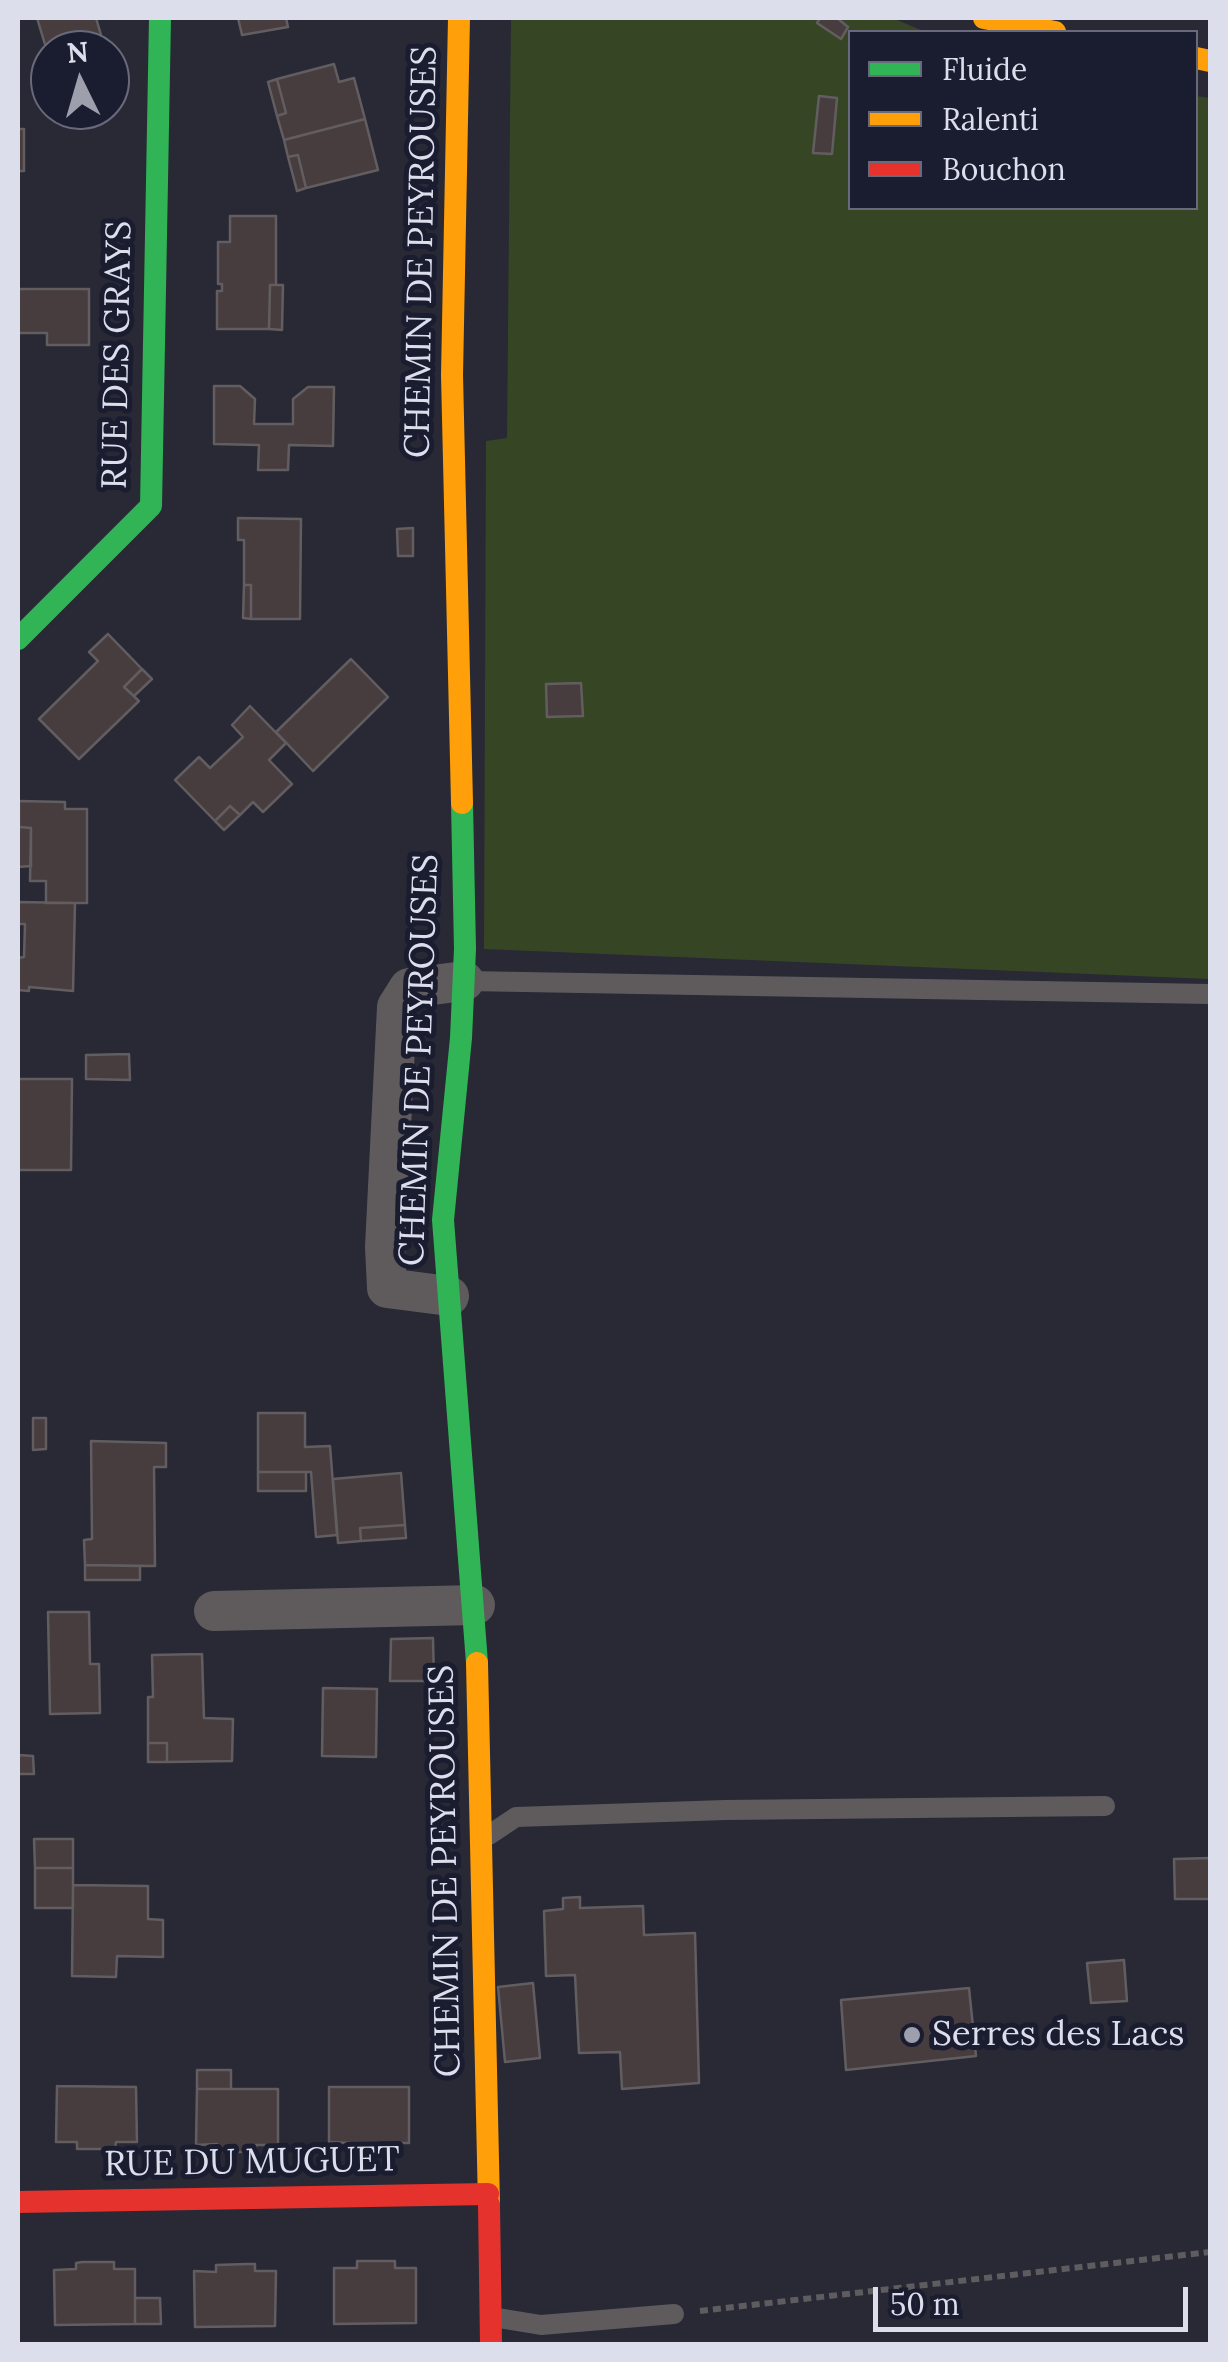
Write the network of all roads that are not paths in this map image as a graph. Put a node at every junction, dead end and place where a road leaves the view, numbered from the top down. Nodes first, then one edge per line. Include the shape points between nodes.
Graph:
1 (160, 18) edge
2 (459, 18) edge
3 (984, 18) edge
4 (1045, 30) edge
5 (18, 639) edge
6 (464, 981) junction
7 (1210, 994) edge
8 (449, 1296) junction
9 (475, 1605) junction
10 (214, 1610) dead end
11 (1105, 1806) dead end
12 (483, 1839) junction
13 (488, 2194) junction
14 (18, 2202) edge
15 (674, 2314) road end
16 (491, 2317) junction
17 (491, 2344) edge

1 - 5 street, RUE DES GRAYS via 151,506
2 - 6 street, CHEMIN DE PEYROUSES via 452,375
3 - 4 street
6 - 7 lane
6 - 8 street, CHEMIN DE PEYROUSES via 443,1220
6 - 8 street via 409,988 397,1007 384,1247 387,1288
8 - 9 street, CHEMIN DE PEYROUSES
9 - 10 street
9 - 12 street, CHEMIN DE PEYROUSES
11 - 12 lane via 516,1818
12 - 13 street, CHEMIN DE PEYROUSES
13 - 14 street, RUE DU MUGUET
13 - 16 street, CHEMIN DE PEYROUSES
15 - 16 lane via 541,2325
16 - 17 street, CHEMIN DE PEYROUSES

